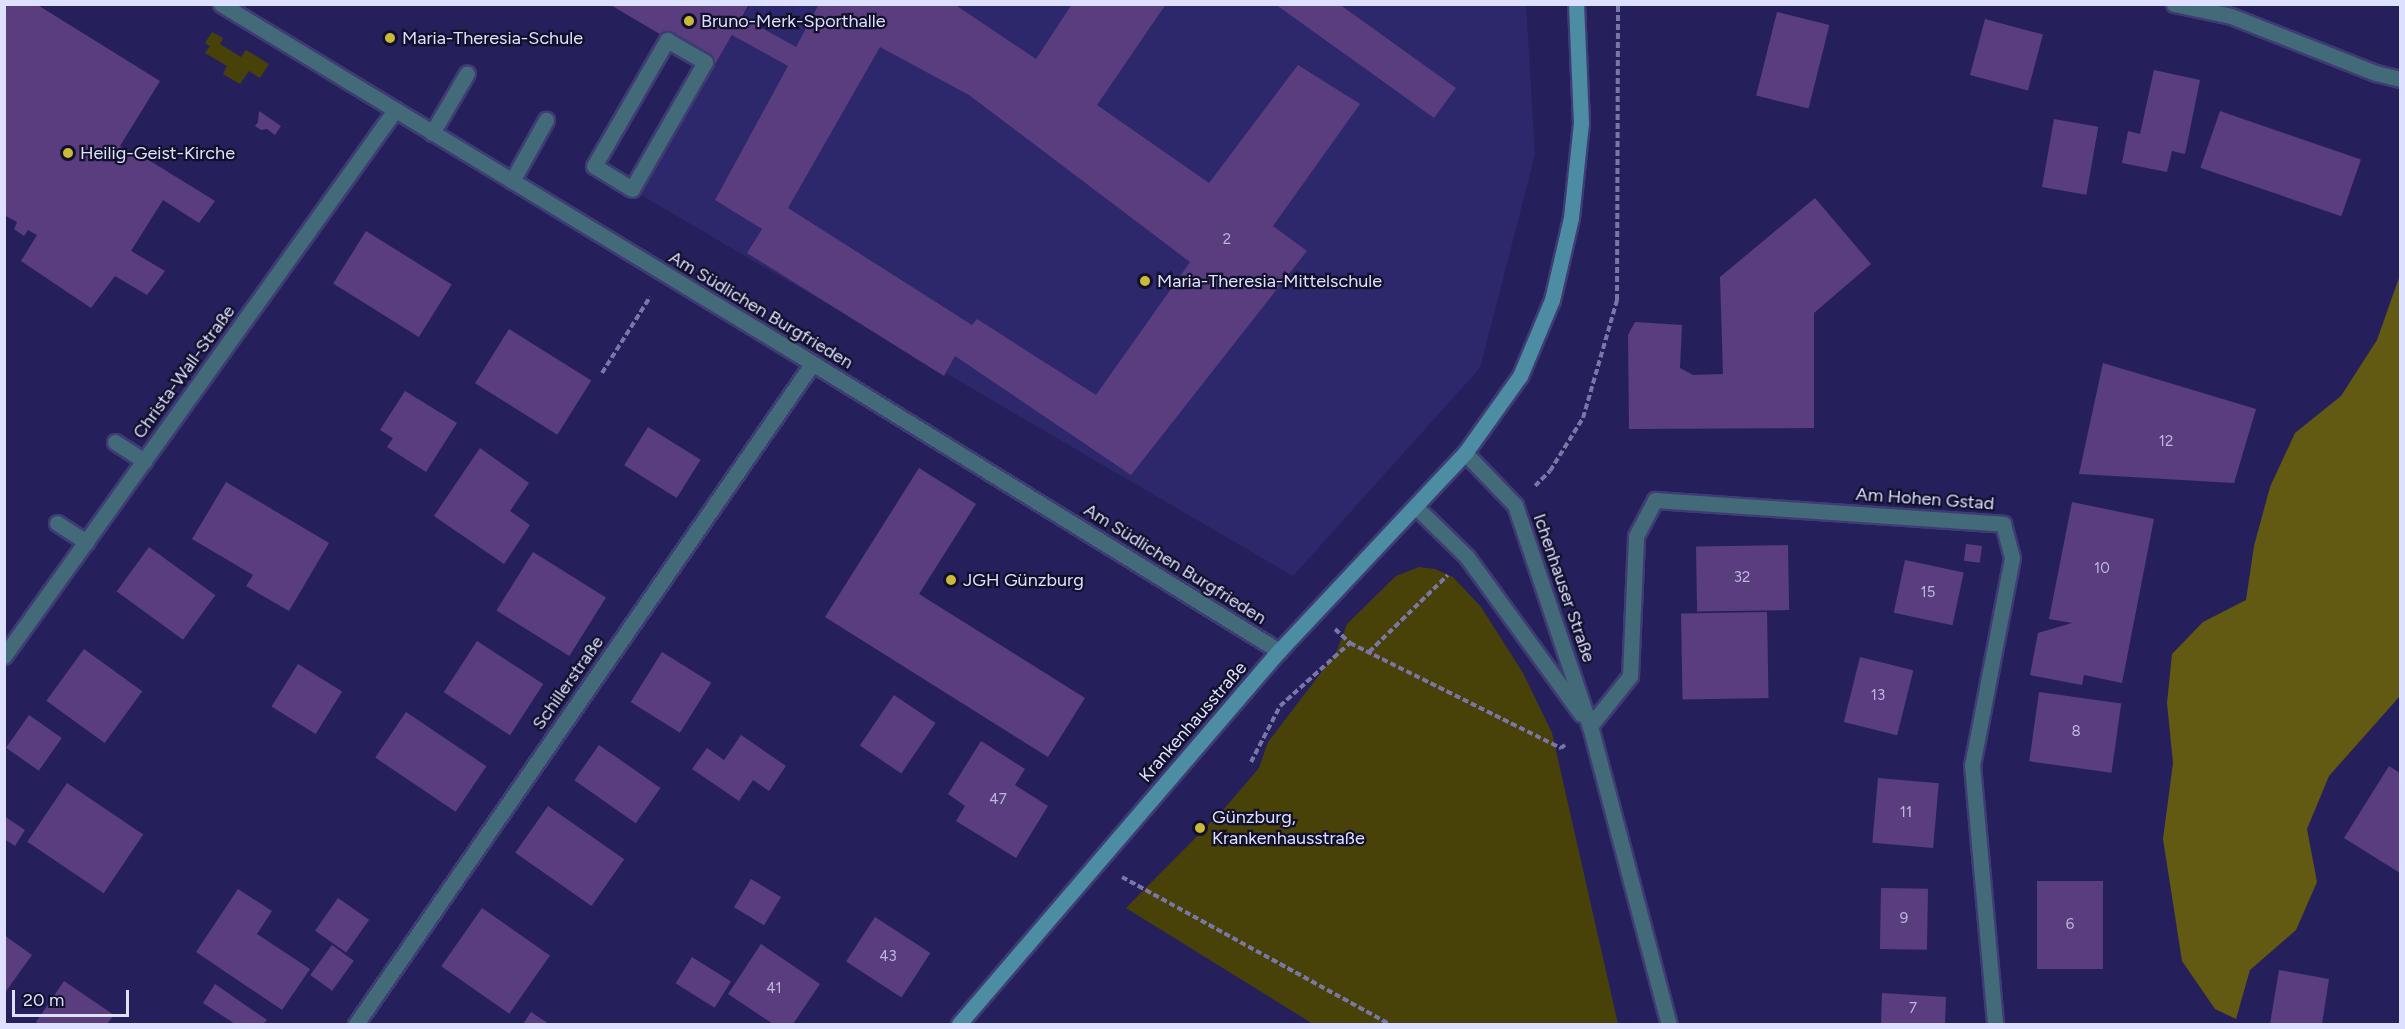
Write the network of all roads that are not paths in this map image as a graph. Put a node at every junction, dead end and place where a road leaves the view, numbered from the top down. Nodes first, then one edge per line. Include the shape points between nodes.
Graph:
1 (221, 4) edge
2 (1576, 4) edge
3 (2174, 4) edge
4 (467, 73) dead end
5 (2400, 79) edge
6 (395, 110) junction
7 (546, 120) dead end
8 (432, 133) junction
9 (512, 181) junction
10 (632, 189) joint
11 (812, 364) junction
12 (115, 442) dead end
13 (1465, 453) junction
14 (144, 461) junction
15 (1416, 507) junction
16 (57, 523) dead end
17 (86, 542) junction
18 (1279, 651) junction
19 (4, 656) edge
20 (1590, 726) junction
21 (356, 1024) edge
22 (959, 1024) edge
23 (1670, 1024) edge
24 (1995, 1024) edge

1 - 6 street, Am Südlichen Burgfrieden
2 - 13 street via 1581,123 1571,218 1552,300 1520,376
3 - 5 street via 2231,16
4 - 8 street
6 - 8 street, Am Südlichen Burgfrieden
6 - 14 street, Christa-Wall-Straße
7 - 9 street
8 - 9 street, Am Südlichen Burgfrieden
9 - 11 street, Am Südlichen Burgfrieden
10 - 10 street via 705,62 667,40 594,166
11 - 18 street, Am Südlichen Burgfrieden
11 - 21 street, Schillerstraße
12 - 14 street
13 - 15 street, Krankenhausstraße
13 - 20 street, Ichenhauser Straße via 1515,505
14 - 17 street, Christa-Wall-Straße
15 - 18 street, Krankenhausstraße
15 - 20 street, Ichenhauser Straße via 1467,557
16 - 17 street
17 - 19 street, Christa-Wall-Straße
18 - 22 street, Krankenhausstraße
20 - 23 street, Ichenhauser Straße
20 - 24 street, Am Hohen Gstad via 1630,676 1636,536 1655,500 2004,524 2012,558 1972,765

